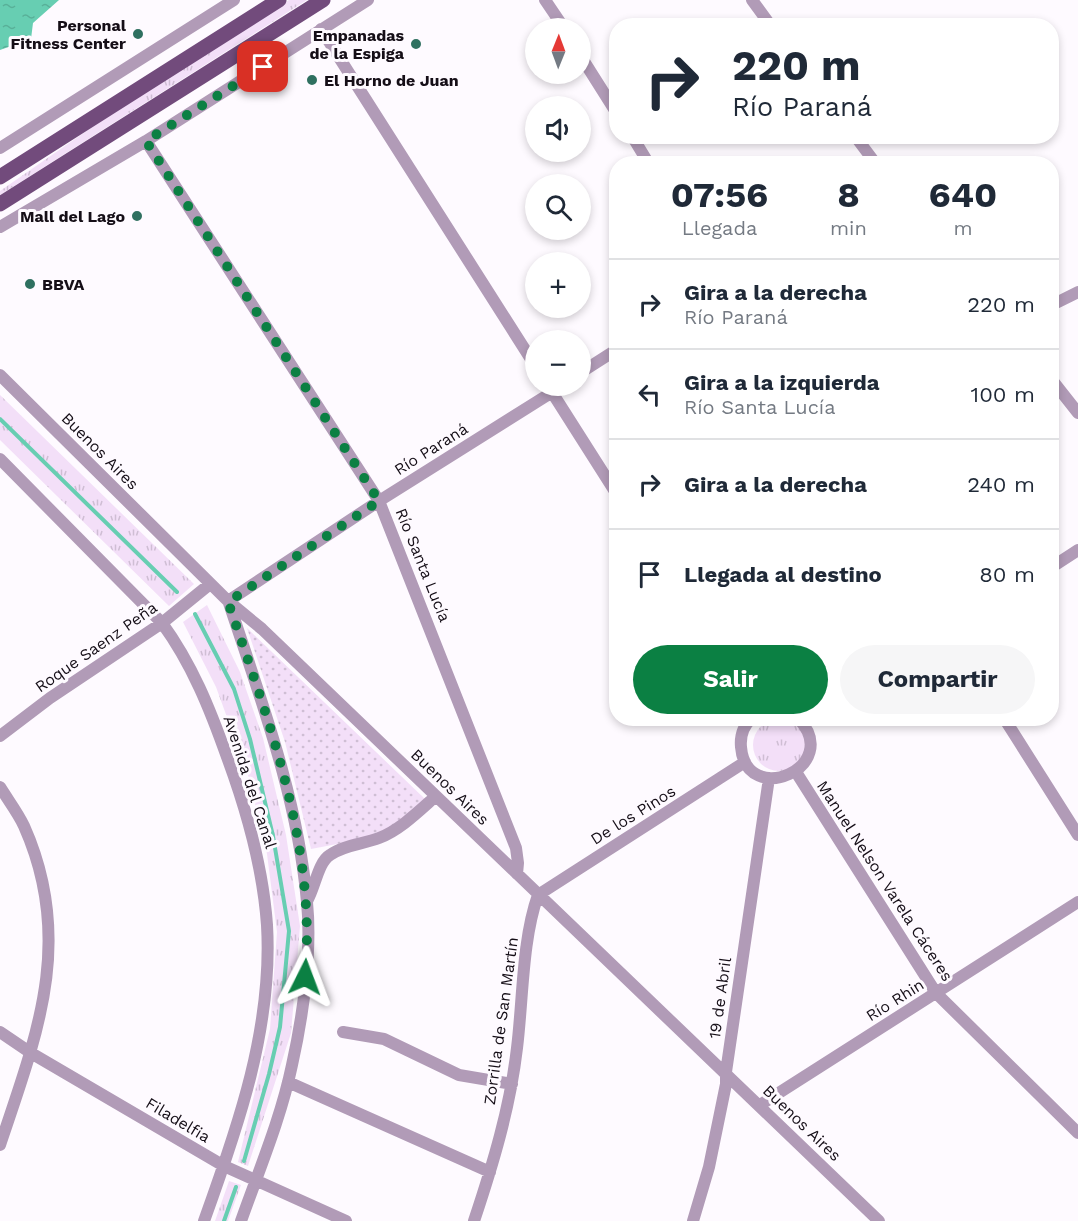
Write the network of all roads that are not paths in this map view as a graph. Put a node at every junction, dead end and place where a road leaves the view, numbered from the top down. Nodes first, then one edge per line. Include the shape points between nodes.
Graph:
1 (279, 0) edge
2 (323, 0) edge
3 (368, 0) edge
4 (545, 0) edge
5 (752, 0) edge
6 (228, 2) edge
7 (557, 18) edge
8 (765, 18) edge
9 (321, 29) junction
10 (591, 72) edge
11 (609, 101) edge
12 (146, 141) junction
13 (0, 148) edge
14 (0, 177) edge
15 (0, 204) edge
16 (0, 227) edge
17 (1078, 292) edge
18 (1059, 302) edge
19 (525, 350) edge
20 (609, 354) edge
21 (591, 366) edge
22 (0, 375) edge
23 (1059, 389) edge
24 (542, 396) edge
25 (559, 396) edge
26 (1078, 413) edge
27 (0, 459) edge
28 (609, 482) edge
29 (379, 501) junction
30 (1078, 550) edge
31 (1059, 562) edge
32 (210, 584) junction
33 (228, 602) junction
34 (162, 623) junction
35 (746, 726) edge
36 (806, 726) edge
37 (1009, 726) edge
38 (0, 736) edge
39 (746, 762) junction
40 (795, 772) junction
41 (769, 778) junction
42 (0, 787) edge
43 (436, 796) junction
44 (1078, 836) edge
45 (517, 874) junction
46 (538, 894) junction
47 (307, 901) junction
48 (1078, 902) edge
49 (936, 993) junction
50 (0, 1032) edge
51 (344, 1032) dead end
52 (31, 1053) junction
53 (726, 1072) junction
54 (288, 1082) junction
55 (512, 1084) junction
56 (760, 1105) junction
57 (1078, 1133) edge
58 (0, 1145) edge
59 (224, 1166) junction
60 (490, 1172) junction
61 (255, 1180) junction
62 (204, 1221) edge
63 (241, 1221) edge
64 (346, 1221) edge
65 (474, 1221) edge
66 (693, 1221) edge
67 (879, 1221) edge

1 - 14 main road
2 - 15 main road
3 - 9 street
4 - 7 street
5 - 8 street
6 - 13 street
9 - 12 street
9 - 19 street
10 - 11 street
12 - 16 street
12 - 29 street, Río Santa Lucía
17 - 18 street
20 - 21 street
22 - 32 street, Buenos Aires
23 - 26 street
24 - 29 street, Río Paraná
25 - 28 street
27 - 34 street, Avenida del Canal
29 - 33 street, Río Paraná
29 - 45 street, Río Santa Lucía via 516,848
30 - 31 street
32 - 33 street, Buenos Aires
32 - 34 street, Roque Saenz Peña
33 - 43 street, Buenos Aires via 262,629
33 - 47 street, Avenida del Canal via 282,769
34 - 38 street, Roque Saenz Peña
34 - 59 street, Avenida del Canal via 200,686 237,782 260,870 266,915 261,1031
35 - 39 street via 740,742
36 - 40 street, Manuel Nelson Varela Cáceres via 808,755
37 - 44 street
39 - 41 street via 752,770
39 - 46 street, De los Pinos
40 - 41 street, Manuel Nelson Varela Cáceres via 787,777
40 - 49 street, Manuel Nelson Varela Cáceres
41 - 53 street, 19 de Abril
42 - 52 street via 23,824 34,852 50,934 47,979
43 - 45 street, Buenos Aires
43 - 47 street via 385,836 329,855
45 - 46 street, Buenos Aires
46 - 53 street, Buenos Aires
46 - 55 street, Zorrilla de San Martín via 529,936
47 - 54 street, Avenida del Canal via 305,977
48 - 49 street, Río Rhin
49 - 56 street, Río Rhin
49 - 57 street, Manuel Nelson Varela Cáceres
50 - 52 street, Filadelfia
51 - 55 street via 384,1040 459,1075
52 - 58 street
52 - 59 street, Filadelfia
53 - 56 street, Buenos Aires
53 - 66 street, 19 de Abril via 709,1167
54 - 60 street
54 - 61 street, Avenida del Canal
55 - 60 street, Zorrilla de San Martín
56 - 67 street, Buenos Aires
59 - 61 street, Filadelfia
59 - 62 street, Avenida del Canal
60 - 65 street, Zorrilla de San Martín
61 - 63 street, Avenida del Canal
61 - 64 street, Filadelfia

